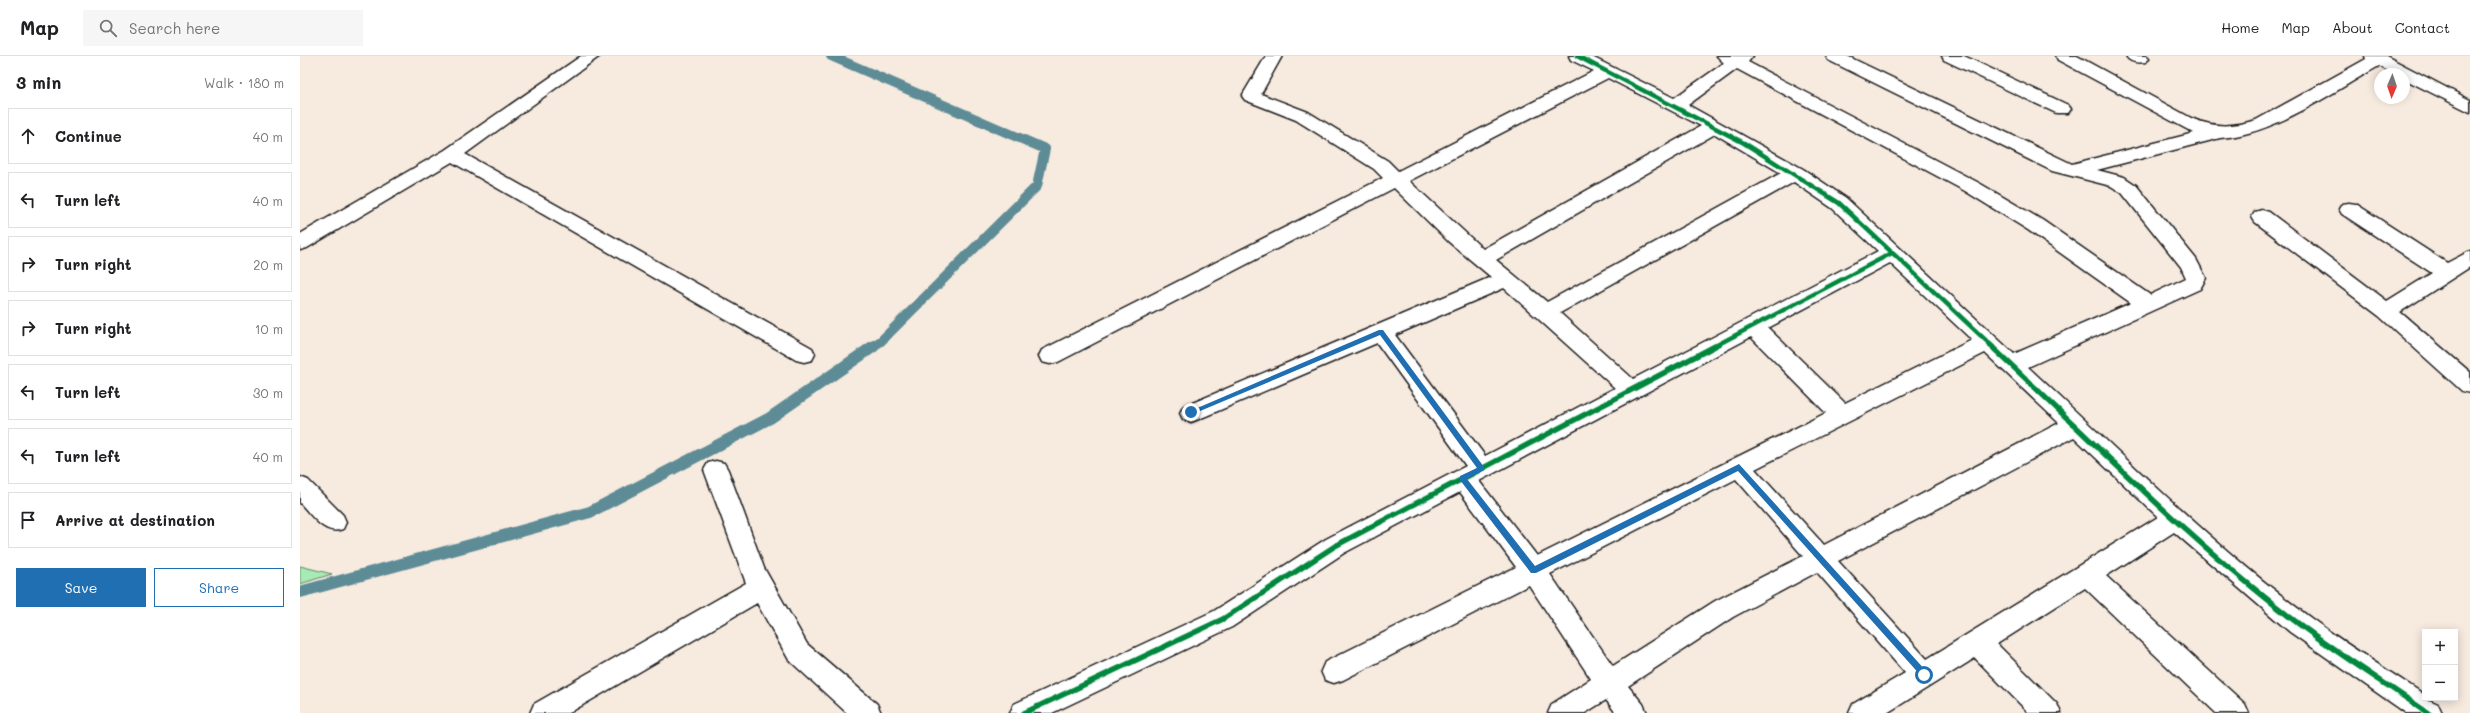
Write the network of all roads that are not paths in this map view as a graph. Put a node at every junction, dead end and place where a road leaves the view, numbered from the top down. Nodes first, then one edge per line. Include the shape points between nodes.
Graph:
1 (592, 56) edge
2 (1274, 56) edge
3 (1578, 56) edge
4 (1834, 56) edge
5 (1950, 56) edge
6 (2064, 56) edge
7 (2376, 57) edge
8 (1735, 58) edge
9 (1608, 71) junction
10 (1674, 106) junction
11 (2470, 108) edge
12 (2062, 109) dead end
13 (1714, 127) junction
14 (2217, 132) junction
15 (452, 154) junction
16 (2071, 170) junction
17 (1796, 173) junction
18 (1394, 180) junction
19 (2350, 209) dead end
20 (2262, 217) dead end
21 (300, 243) edge
22 (1892, 253) junction
23 (2470, 258) edge
24 (1482, 259) junction
25 (2447, 273) junction
26 (1506, 279) junction
27 (2148, 304) junction
28 (2386, 311) junction
29 (1545, 312) junction
30 (1753, 326) junction
31 (1381, 332) junction
32 (1987, 342) junction
33 (804, 354) dead end
34 (1050, 356) dead end
35 (2011, 365) junction
36 (2468, 380) edge
37 (1631, 390) junction
38 (1191, 412) dead end
39 (1843, 415) junction
40 (2076, 426) junction
41 (1739, 467) junction
42 (716, 470) dead end
43 (1472, 473) junction
44 (300, 487) edge
45 (2176, 519) junction
46 (334, 522) dead end
47 (1820, 559) junction
48 (1534, 571) junction
49 (2087, 574) junction
50 (762, 587) junction
51 (1977, 642) junction
52 (1334, 671) dead end
53 (1924, 675) junction
54 (1609, 683) junction
55 (544, 713) edge
56 (867, 713) edge
57 (1024, 713) edge
58 (1562, 713) edge
59 (1633, 713) edge
60 (1863, 713) edge
61 (2047, 713) edge
62 (2235, 713) edge
63 (2428, 713) edge

1 - 15 street
2 - 18 street via 1251,96 1302,116 1326,129 1381,165
3 - 9 street
4 - 16 street via 2059,167
5 - 12 street
6 - 14 street via 2200,129
7 - 11 street
7 - 14 street via 2262,124 2239,131
8 - 10 street
8 - 27 street via 1979,191 2035,225
9 - 10 street
9 - 18 street
10 - 13 street
13 - 17 street
13 - 24 street
14 - 16 street
15 - 21 street
15 - 33 street
16 - 27 street via 2101,176 2129,189 2189,264 2196,278 2193,284
17 - 22 street via 1839,203
17 - 29 street
18 - 24 street
18 - 34 street
19 - 25 street
20 - 28 street
22 - 30 street
22 - 32 street
23 - 25 street
24 - 26 street
25 - 28 street
26 - 29 street
26 - 31 street
27 - 35 street
28 - 36 street
29 - 37 street
30 - 37 street
30 - 39 street
31 - 38 street
31 - 43 street
32 - 35 street
32 - 39 street
35 - 40 street
37 - 43 street
39 - 41 street
40 - 45 street
40 - 47 street
41 - 47 street
41 - 48 street
42 - 50 street via 753,572
43 - 48 street
43 - 57 street via 1335,546 1223,619
44 - 46 street
45 - 49 street
45 - 63 street via 2299,624
47 - 53 street
47 - 54 street via 1724,609
48 - 52 street
48 - 54 street
49 - 51 street
49 - 62 street
50 - 55 street
50 - 56 street via 798,652
51 - 53 street
51 - 61 street
53 - 60 street
54 - 58 street
54 - 59 street

